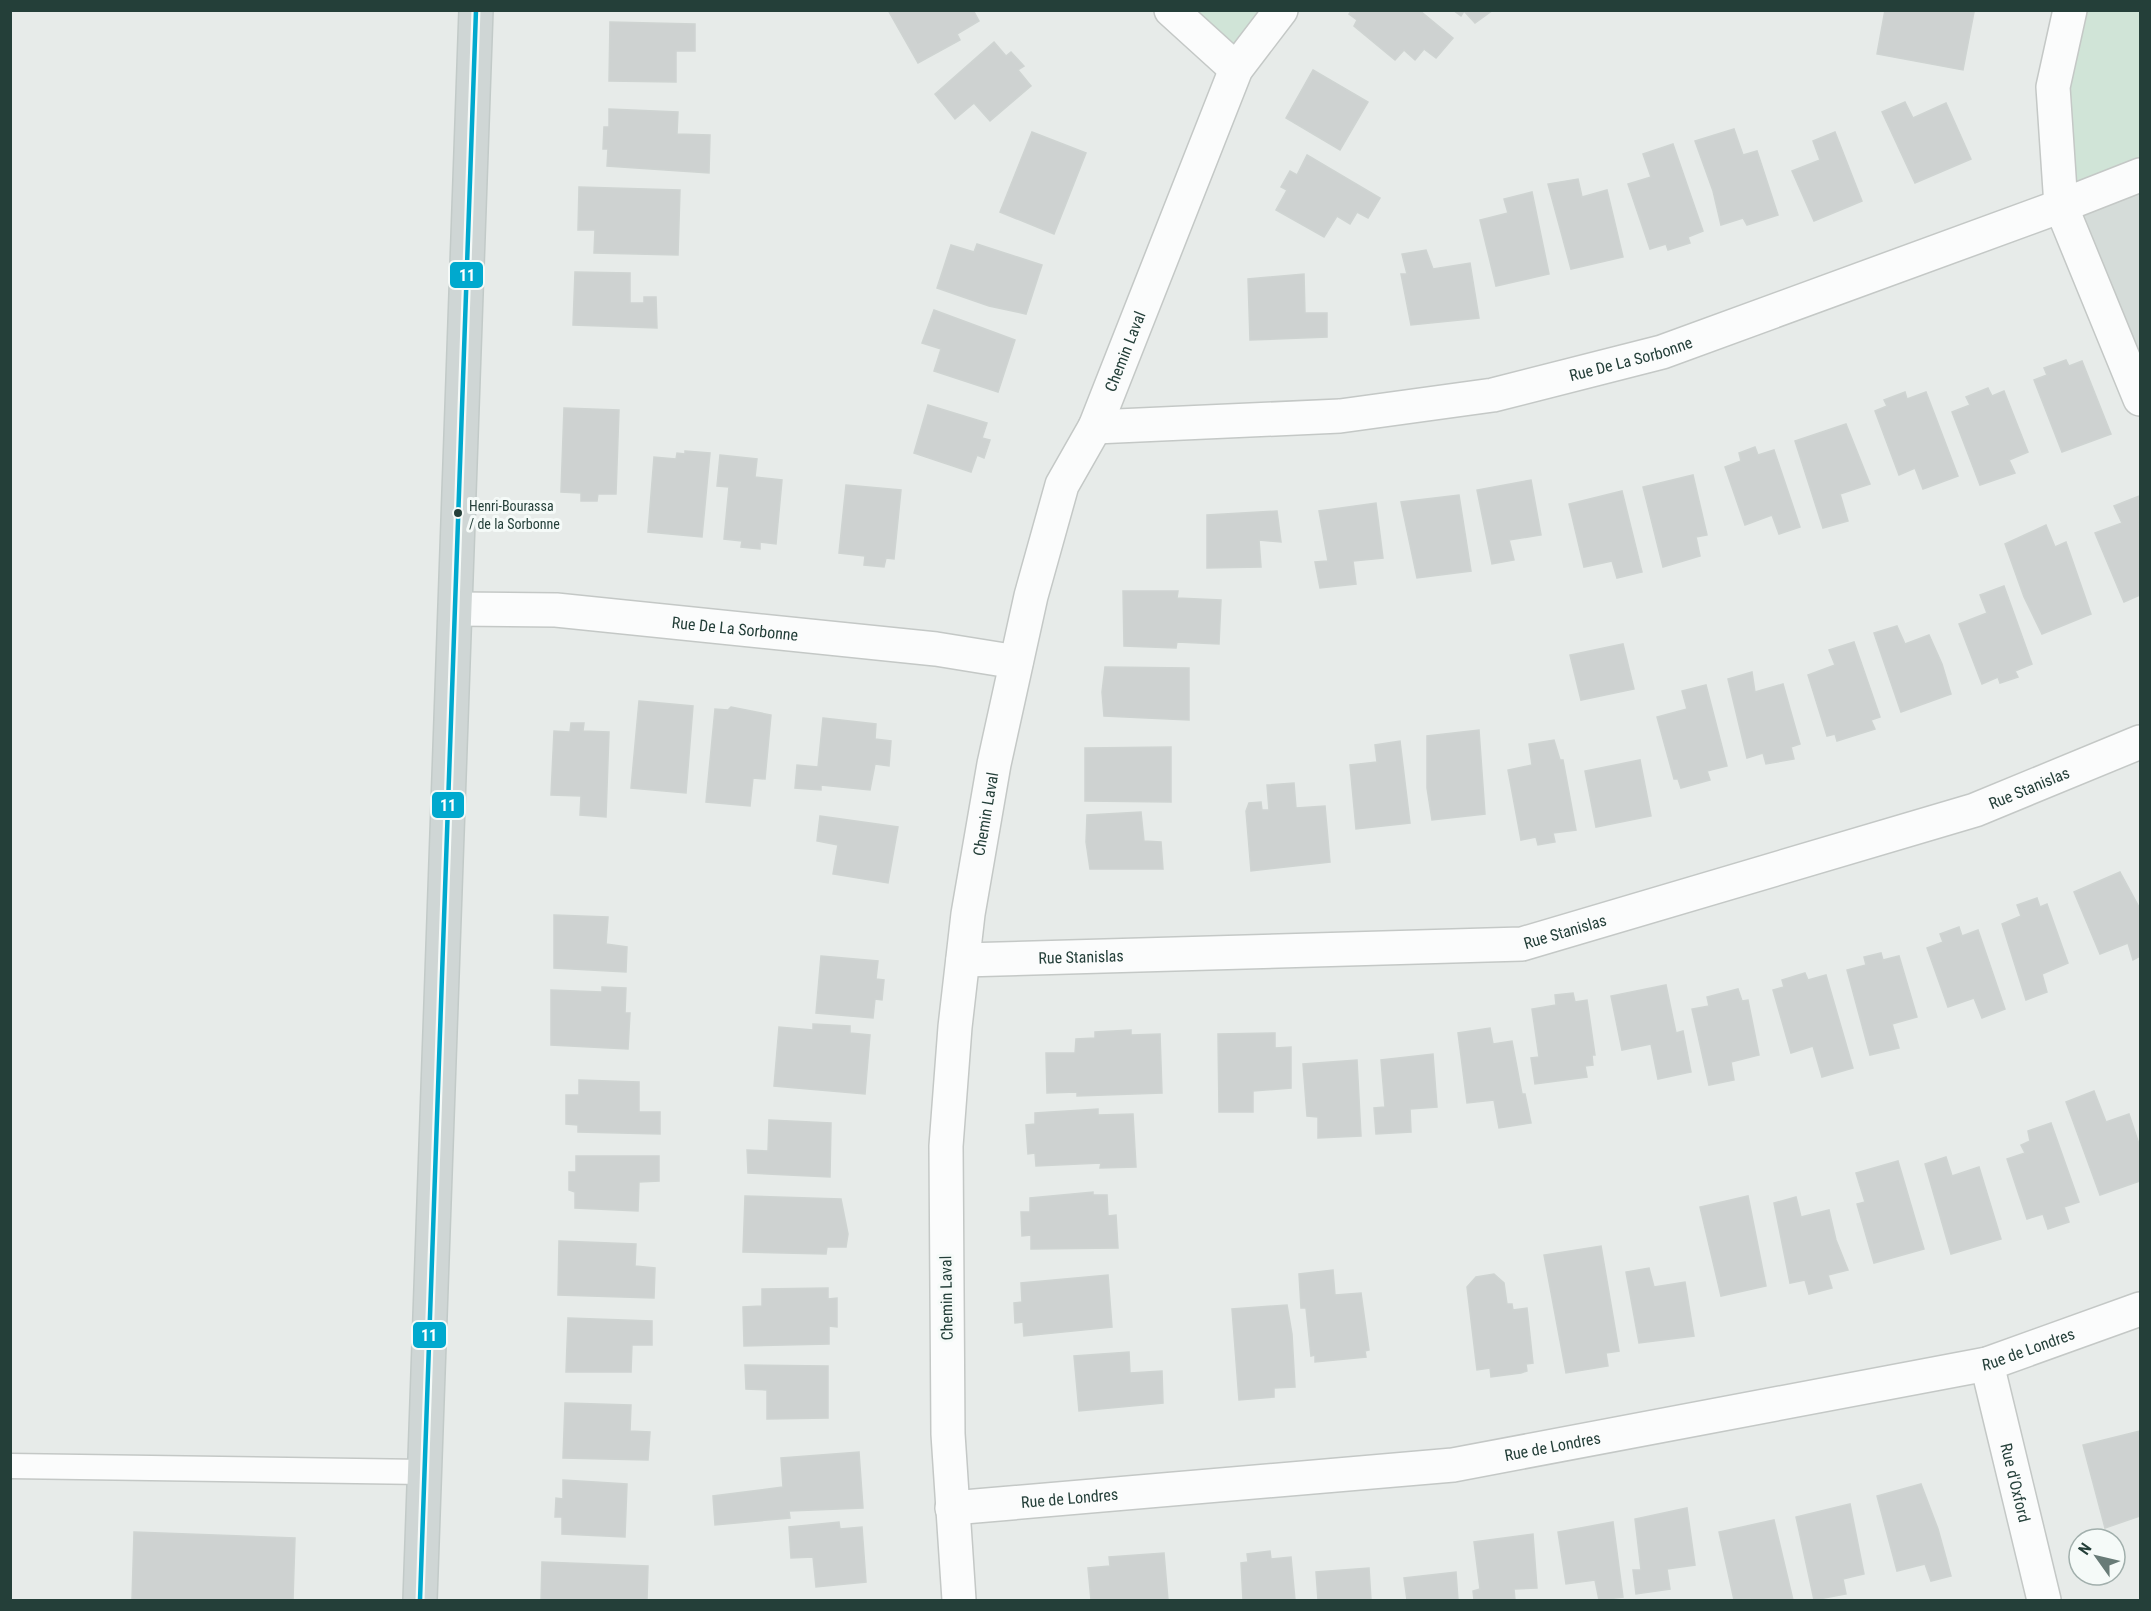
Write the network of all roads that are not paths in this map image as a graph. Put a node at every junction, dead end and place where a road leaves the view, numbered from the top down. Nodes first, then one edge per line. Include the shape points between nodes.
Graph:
1 (476, 10) edge
2 (1171, 10) edge
3 (1281, 10) edge
4 (2070, 10) edge
5 (1236, 69) junction
6 (2140, 174) edge
7 (2061, 206) junction
8 (2140, 399) edge
9 (1095, 427) junction
10 (456, 609) junction
11 (1016, 662) junction
12 (2140, 742) edge
13 (963, 960) junction
14 (2140, 1309) edge
15 (1987, 1364) junction
16 (10, 1466) edge
17 (424, 1472) junction
18 (952, 1508) junction
19 (420, 1600) edge
20 (959, 1600) edge
21 (2044, 1600) edge

1 - 10 main road
2 - 5 street
3 - 5 street, Chemin Laval
4 - 7 street via 2053,87
5 - 9 street, Chemin Laval
6 - 7 street, Rue De La Sorbonne
7 - 8 street
7 - 9 street, Rue De La Sorbonne via 1662,352 1493,394 1340,416
9 - 11 street, Chemin Laval via 1062,485
10 - 11 street, Rue De La Sorbonne via 556,610 936,649
10 - 17 main road
11 - 13 street, Chemin Laval via 979,848
12 - 13 street, Rue Stanislas via 1975,810 1522,944
13 - 18 street, Chemin Laval via 947,1135 945,1212
14 - 15 street, Rue de Londres
15 - 18 street, Rue de Londres via 1453,1465
15 - 21 street, Rue d'Oxford
16 - 17 lane
17 - 19 main road
18 - 20 street, Chemin Laval

